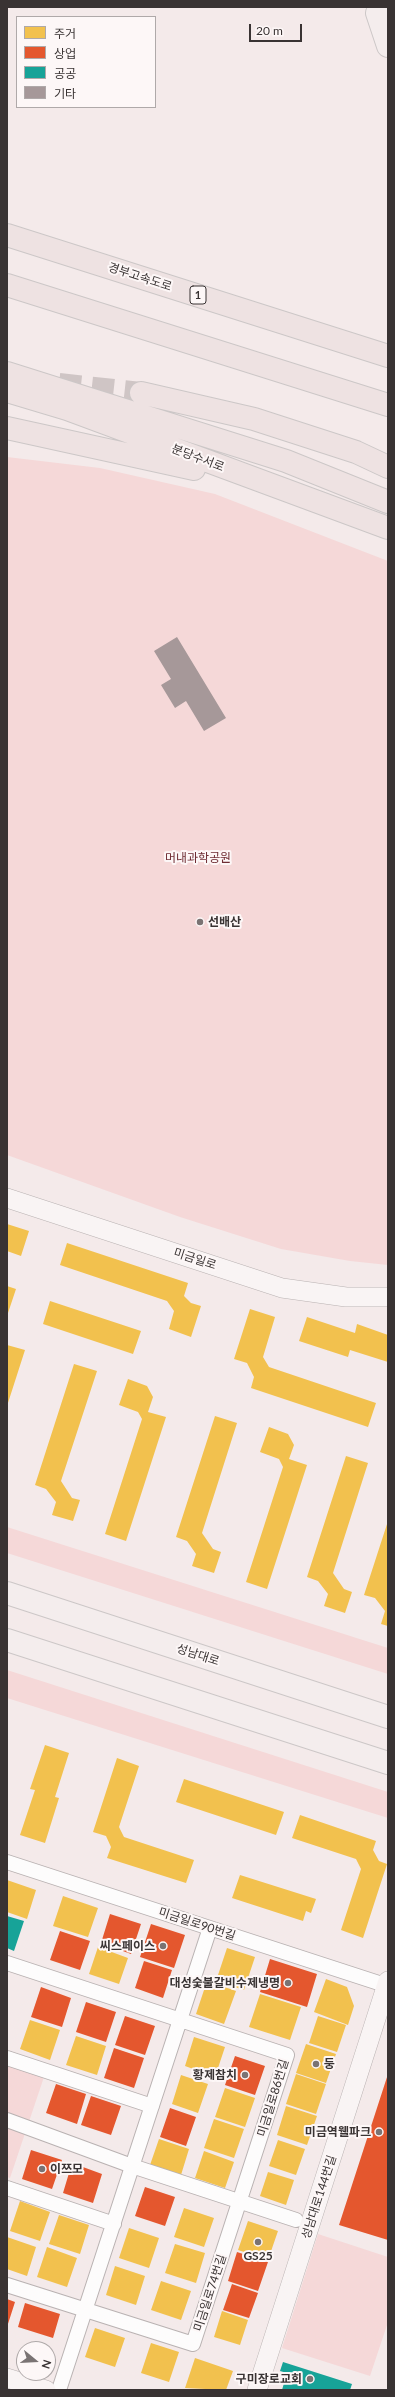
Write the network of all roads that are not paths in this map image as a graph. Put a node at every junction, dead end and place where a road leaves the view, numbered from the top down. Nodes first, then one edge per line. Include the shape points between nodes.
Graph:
1 (376, 13) edge
2 (388, 46) edge
3 (7, 235) edge
4 (7, 285) edge
5 (388, 356) edge
6 (7, 374) edge
7 (7, 391) edge
8 (141, 393) tunnel mouth
9 (388, 405) edge
10 (7, 428) edge
11 (388, 467) edge
12 (276, 488) junction
13 (388, 502) edge
14 (388, 528) edge
15 (7, 1198) edge
16 (388, 1297) edge
17 (7, 1593) edge
18 (7, 1640) edge
19 (388, 1717) edge
20 (388, 1763) edge
21 (7, 1862) edge
22 (210, 1928) junction
23 (7, 1963) edge
24 (388, 1984) edge
25 (180, 2020) junction
26 (7, 2058) edge
27 (152, 2106) junction
28 (7, 2120) edge
29 (132, 2166) junction
30 (7, 2188) edge
31 (240, 2202) junction
32 (296, 2220) dead end
33 (114, 2224) junction
34 (7, 2285) edge
35 (85, 2310) junction
36 (7, 2378) edge
37 (46, 2390) edge
38 (59, 2390) edge
39 (257, 2390) edge

1 - 2 main road
3 - 5 highway, 경부고속도로 / 1
4 - 9 highway
6 - 13 highway, 분당수서로 via 286,462
7 - 12 highway, 분당수서로 via 67,409
8 - 11 highway via 254,419 356,452
10 - 12 highway
12 - 14 highway, 분당수서로
15 - 16 street, 미금일로 via 282,1288 346,1296
17 - 19 main road, 성남대로
18 - 20 main road
21 - 22 street, 미금일로90번길
22 - 24 street, 미금일로90번길
22 - 25 street
23 - 25 street, 미금일로86번길
24 - 39 street, 성남대로144번길
25 - 27 street
25 - 31 street, 미금일로86번길 via 287,2055
26 - 27 street
27 - 29 street
28 - 29 street, 성남대로144번길
29 - 31 street, 성남대로144번길
29 - 33 street
30 - 33 street
31 - 32 street, 성남대로144번길
31 - 35 street, 미금일로74번길 via 193,2344
33 - 35 street
34 - 35 street, 미금일로74번길
35 - 38 street
36 - 37 street

